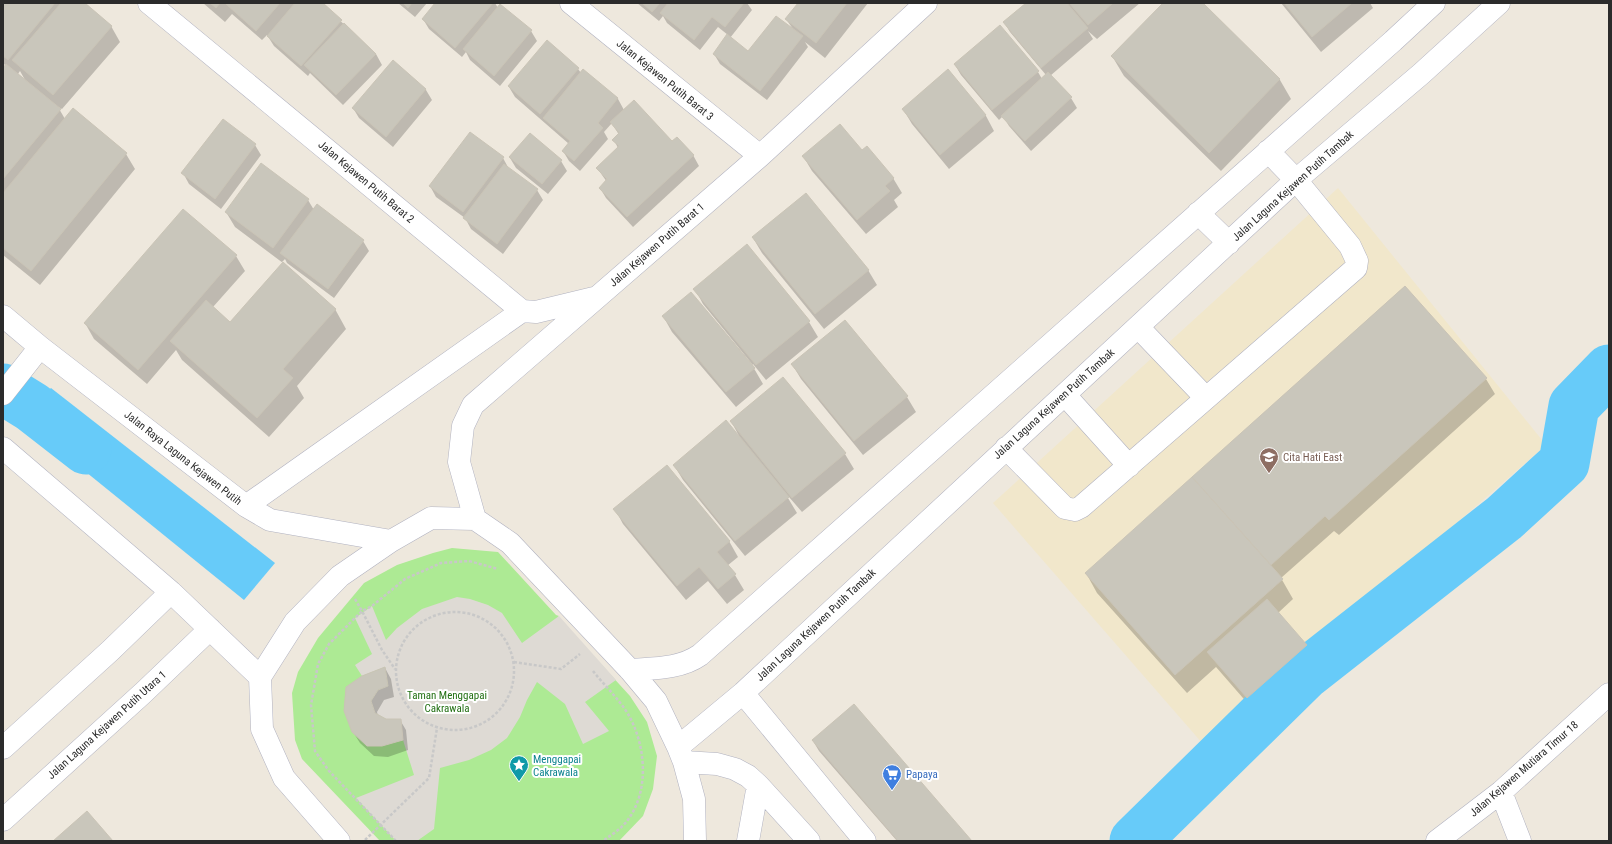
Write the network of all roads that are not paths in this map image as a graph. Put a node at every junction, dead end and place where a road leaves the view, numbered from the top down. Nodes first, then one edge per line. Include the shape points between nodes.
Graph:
1 (149, 3) edge
2 (570, 3) edge
3 (926, 3) edge
4 (1434, 3) edge
5 (1499, 3) edge
6 (1268, 151) junction
7 (760, 156) junction
8 (1296, 180) junction
9 (1198, 213) junction
10 (1229, 243) junction
11 (599, 296) junction
12 (522, 311) junction
13 (3, 316) edge
14 (1138, 327) junction
15 (40, 347) junction
16 (3, 394) edge
17 (1065, 395) junction
18 (1206, 398) junction
19 (3, 448) edge
20 (1006, 448) junction
21 (1129, 466) junction
22 (246, 506) junction
23 (475, 519) junction
24 (391, 541) junction
25 (171, 592) junction
26 (210, 629) junction
27 (630, 670) junction
28 (260, 677) junction
29 (743, 693) junction
30 (1609, 694) edge
31 (3, 748) edge
32 (681, 754) junction
33 (758, 785) junction
34 (1501, 792) junction
35 (3, 820) edge
36 (339, 841) edge
37 (695, 841) edge
38 (748, 841) edge
39 (809, 841) edge
40 (865, 841) edge
41 (1437, 841) edge
42 (1520, 841) edge

1 - 12 street, Jalan Kejawen Putih Barat 2
2 - 7 street, Jalan Kejawen Putih Barat 3
3 - 7 street, Jalan Kejawen Putih Barat 1
4 - 6 street
5 - 8 street, Jalan Laguna Kejawen Putih Tambak via 1421,74
6 - 8 street
6 - 9 street
7 - 11 street, Jalan Kejawen Putih Barat 1
8 - 10 street, Jalan Laguna Kejawen Putih Tambak
8 - 18 street via 1350,246 1357,261 1356,268
9 - 10 street
9 - 27 street via 693,660 671,667
10 - 14 street, Jalan Laguna Kejawen Putih Tambak
11 - 12 street via 536,312
11 - 23 street, Jalan Kejawen Putih Barat 1 via 474,405 463,426 459,462
12 - 22 street
13 - 15 street, Jalan Raya Laguna Kejawen Putih
14 - 17 street, Jalan Laguna Kejawen Putih Tambak
14 - 18 street
15 - 16 street
15 - 22 street, Jalan Raya Laguna Kejawen Putih
17 - 20 street, Jalan Laguna Kejawen Putih Tambak
17 - 21 street
18 - 21 street
19 - 25 street
20 - 21 street via 1059,503 1069,510 1081,507
20 - 29 street, Jalan Laguna Kejawen Putih Tambak
22 - 24 street, Jalan Raya Laguna Kejawen Putih via 270,520
23 - 24 street via 431,518
23 - 27 street via 510,543
24 - 28 street via 340,576 295,622
25 - 26 street
25 - 31 street
26 - 28 street
26 - 35 street, Jalan Laguna Kejawen Putih Utara 1
27 - 32 street via 656,701
28 - 36 street via 262,729 284,778
29 - 32 street, Jalan Laguna Kejawen Putih Tambak
29 - 40 street
30 - 34 street, Jalan Kejawen Mutiara Timur 18
32 - 33 street via 735,769
32 - 37 street via 694,799
33 - 38 street
33 - 39 street
34 - 41 street, Jalan Kejawen Mutiara Timur 18
34 - 42 street

